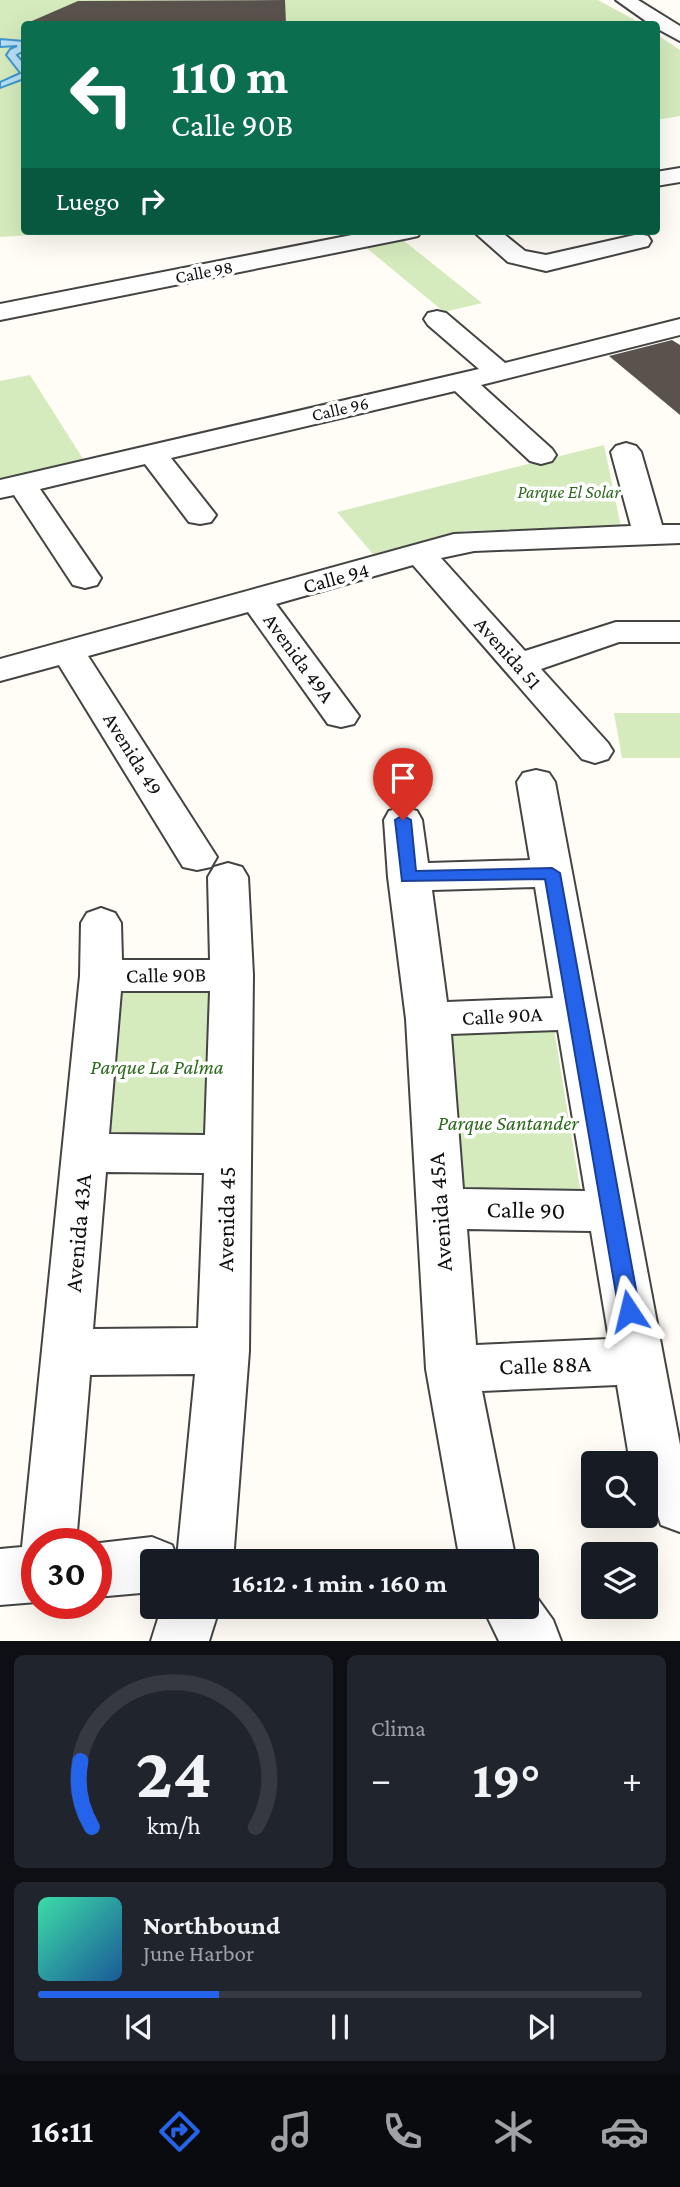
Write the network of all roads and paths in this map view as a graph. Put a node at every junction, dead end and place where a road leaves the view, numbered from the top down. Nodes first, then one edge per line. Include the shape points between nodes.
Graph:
1 (628, 1) edge
2 (659, 21) edge
3 (660, 22) edge
4 (680, 35) edge
5 (680, 175) edge
6 (660, 178) edge
7 (389, 235) edge
8 (490, 235) edge
9 (639, 242) dead end
10 (0, 312) edge
11 (437, 318) dead end
12 (680, 327) edge
13 (499, 372) junction
14 (460, 381) junction
15 (626, 452) dead end
16 (152, 453) junction
17 (541, 454) dead end
18 (11, 487) edge
19 (200, 514) dead end
20 (665, 534) edge
21 (420, 554) junction
22 (85, 578) dead end
23 (256, 600) junction
24 (680, 632) edge
25 (68, 652) junction
26 (518, 665) junction
27 (0, 670) edge
28 (341, 716) dead end
29 (595, 751) dead end
30 (536, 782) dead end
31 (403, 820) dead end
32 (213, 867) joint
33 (552, 873) junction
34 (408, 877) junction
35 (101, 923) dead end
36 (232, 975) junction
37 (101, 976) junction
38 (577, 1013) junction
39 (428, 1019) junction
40 (85, 1153) junction
41 (228, 1154) junction
42 (439, 1209) junction
43 (612, 1211) junction
44 (223, 1351) junction
45 (67, 1352) junction
46 (638, 1361) junction
47 (452, 1369) junction
48 (671, 1485) edge
49 (50, 1528) edge
50 (206, 1549) edge
51 (484, 1549) edge
52 (140, 1566) edge
53 (112, 1568) edge
54 (21, 1575) edge
55 (0, 1577) edge
56 (187, 1619) edge
57 (518, 1619) edge
58 (180, 1641) edge
59 (532, 1641) edge

1 - 2 street
3 - 4 street
5 - 6 street
7 - 10 street, Calle 98
8 - 9 street via 517,257 547,263
11 - 13 street
12 - 13 street, Calle 96
13 - 14 street, Calle 96
14 - 16 street, Calle 96
14 - 17 street
15 - 20 street
16 - 18 street, Calle 96
16 - 19 street
18 - 22 street
20 - 21 street, Calle 94 via 474,541
21 - 23 street, Calle 94
21 - 26 street, Avenida 51
23 - 25 street, Calle 94
23 - 28 street, Avenida 49A
24 - 26 street via 616,632
25 - 27 street, Calle 94
25 - 32 street, Avenida 49
26 - 29 street, Avenida 51
30 - 33 street
31 - 34 street, Avenida 45A
32 - 36 street, Avenida 45
33 - 34 street
33 - 38 street
34 - 39 street, Avenida 45A
35 - 37 street, Avenida 43A
36 - 37 street, Calle 90B
36 - 41 street, Avenida 45
37 - 40 street, Avenida 43A
38 - 39 street, Calle 90A
38 - 43 street
39 - 42 street, Avenida 45A
40 - 41 street
40 - 45 street, Avenida 43A
41 - 44 street, Avenida 45
42 - 43 street, Calle 90
42 - 47 street, Avenida 45A
43 - 46 street
44 - 45 street
44 - 50 street, Avenida 45
45 - 49 street, Avenida 43A
46 - 47 street, Calle 88A
46 - 48 street
47 - 51 street, Avenida 45A
52 - 53 street
54 - 55 street
56 - 58 street
57 - 59 street

